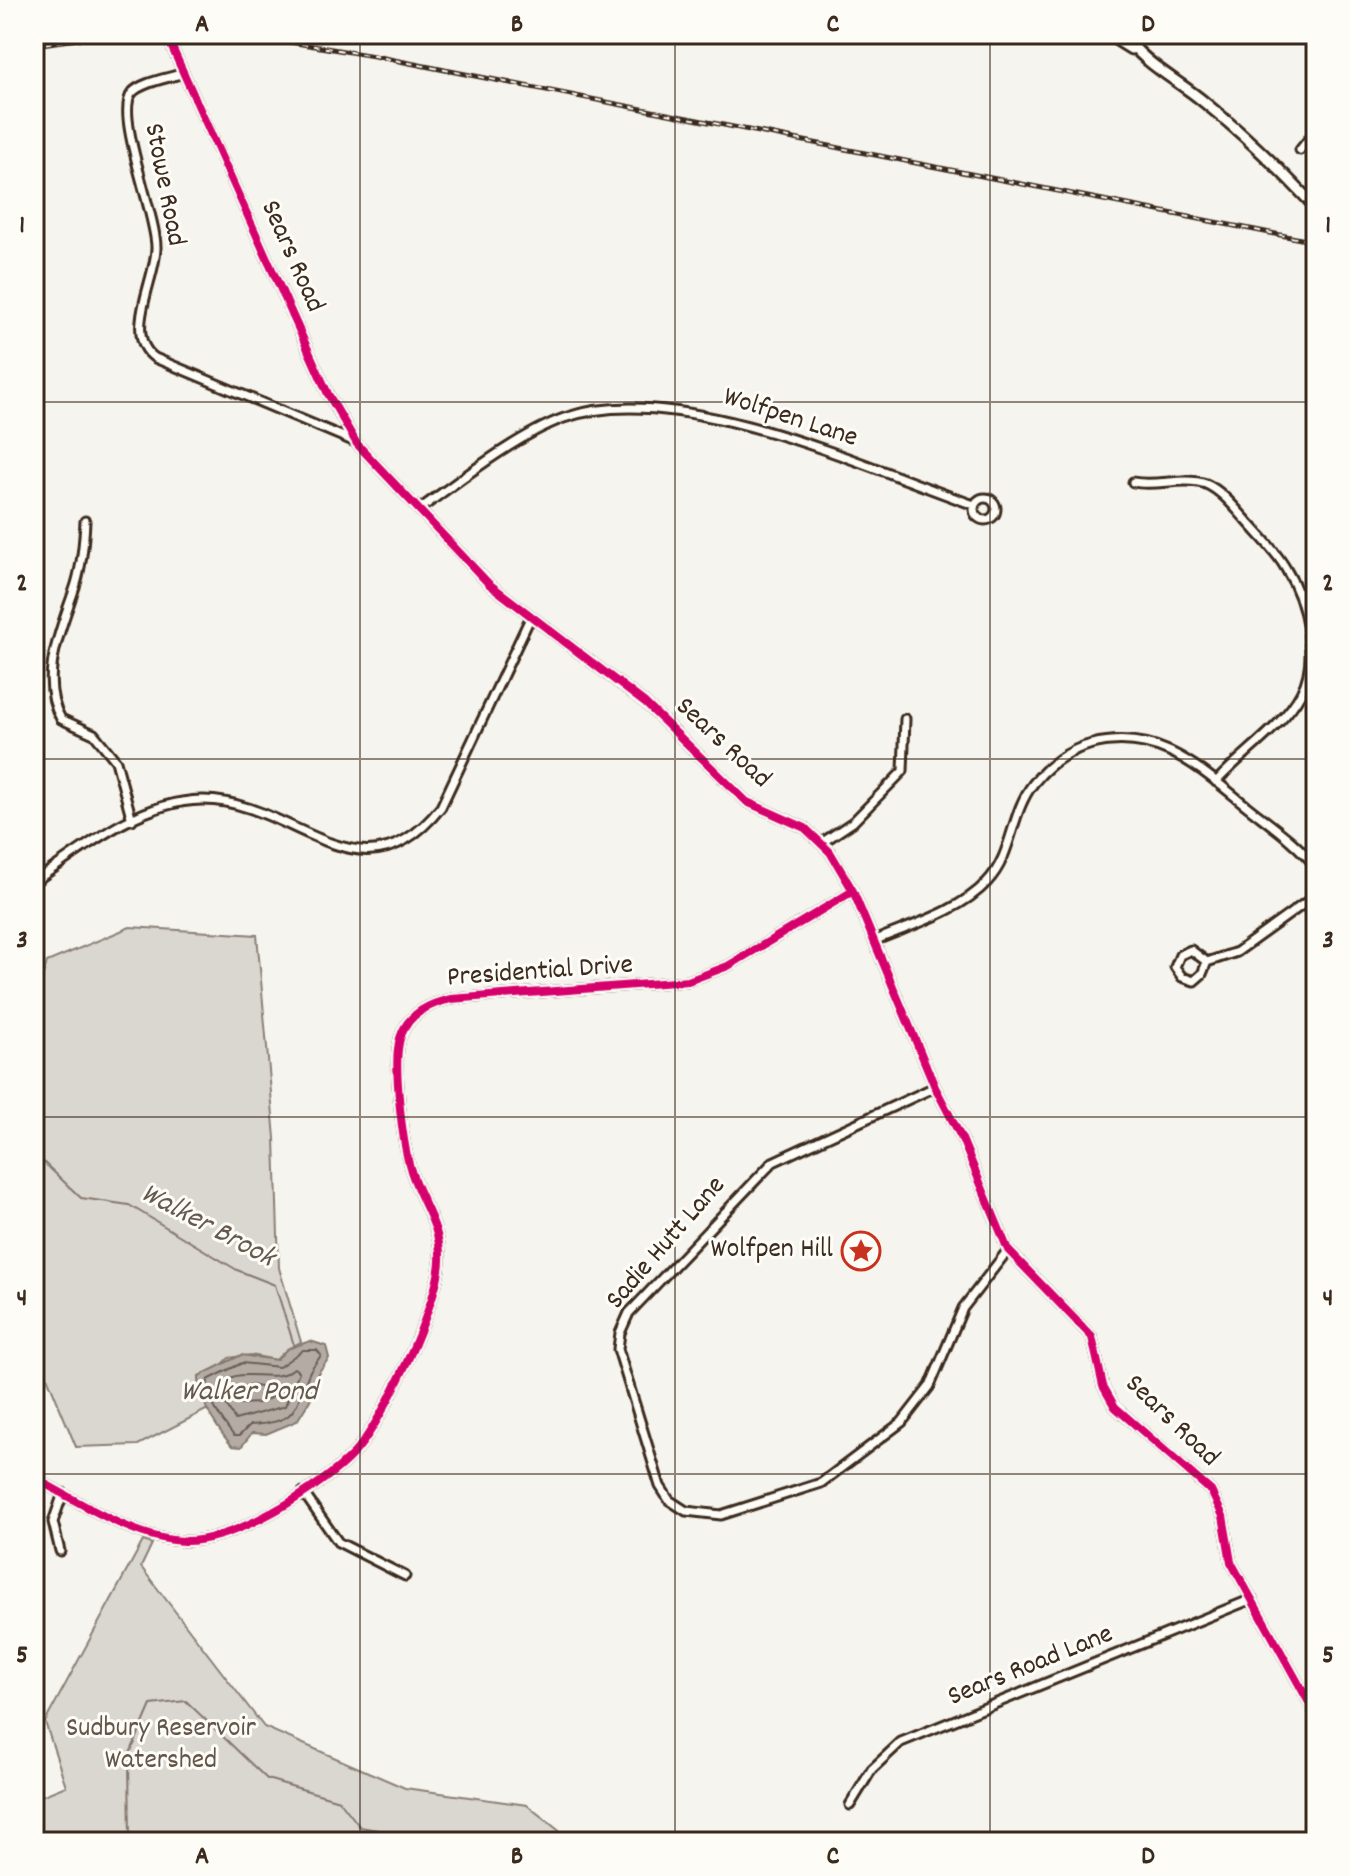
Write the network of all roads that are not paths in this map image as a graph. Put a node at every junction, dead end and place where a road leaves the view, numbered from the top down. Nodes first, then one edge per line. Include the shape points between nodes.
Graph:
1 (166, 34) edge
2 (1107, 34) edge
3 (1124, 34) edge
4 (1137, 52) junction
5 (183, 73) junction
6 (1316, 130) edge
7 (1300, 150) dead end
8 (1316, 208) edge
9 (355, 442) junction
10 (1133, 482) dead end
11 (974, 505) dead end
12 (420, 509) junction
13 (85, 521) dead end
14 (531, 616) junction
15 (905, 719) dead end
16 (1216, 782) junction
17 (132, 820) junction
18 (823, 842) junction
19 (1316, 867) edge
20 (34, 882) edge
21 (853, 891) junction
22 (1316, 895) edge
23 (874, 941) junction
24 (1207, 962) junction
25 (935, 1087) junction
26 (1008, 1250) junction
27 (34, 1478) edge
28 (303, 1492) junction
29 (63, 1493) junction
30 (60, 1551) dead end
31 (405, 1576) dead end
32 (1252, 1599) junction
33 (1316, 1715) edge
34 (850, 1805) dead end

1 - 5 street, Sears Road
2 - 4 main road
3 - 4 main road
4 - 8 main road via 1218,114
5 - 9 street, Sears Road via 328,394
5 - 9 street, Stowe Road via 137,89 126,109 156,242 141,326 144,348 155,358
6 - 7 street
9 - 12 street, Sears Road
10 - 16 street via 1194,482 1218,492 1286,568 1300,605 1310,644 1301,693
11 - 12 street, Wolfpen Lane via 710,414 643,409 579,413 545,426
12 - 14 street, Sears Road via 480,576
13 - 17 street via 81,565 54,656 52,693 61,719 94,734 116,761
14 - 17 street via 441,807 402,842 375,851 344,850 243,806 212,801 158,806
14 - 18 street, Sears Road via 663,718 747,802 805,828
15 - 18 street via 903,771 853,822
16 - 19 street via 1287,837
16 - 23 street via 1156,744 1135,739 1079,748 1031,787 996,873 985,885 939,913
17 - 20 street
18 - 21 street, Sears Road
21 - 23 street, Sears Road
21 - 28 street, Presidential Drive via 728,966 688,981 451,999 426,1006 412,1017 400,1039 398,1063 408,1163 438,1238 435,1290 367,1436 344,1463
22 - 24 street via 1237,952
23 - 25 street, Sears Road
24 - 24 street via 1191,950 1180,955 1175,967 1194,981
25 - 26 street, Sears Road
25 - 26 street, Sadie Hutt Lane via 773,1162 629,1313 618,1338 620,1361 666,1497 694,1514 721,1515 821,1483 921,1402 963,1308
26 - 32 street, Sears Road via 1092,1337 1103,1386 1115,1407 1211,1491 1223,1516 1231,1562
27 - 29 street, Presidential Drive
28 - 29 street, Presidential Drive via 255,1522 212,1539 188,1541 151,1535
28 - 31 street via 338,1542
29 - 30 street via 53,1522
32 - 33 street, Sears Road
32 - 34 street, Sears Road Lane via 901,1742 872,1769

